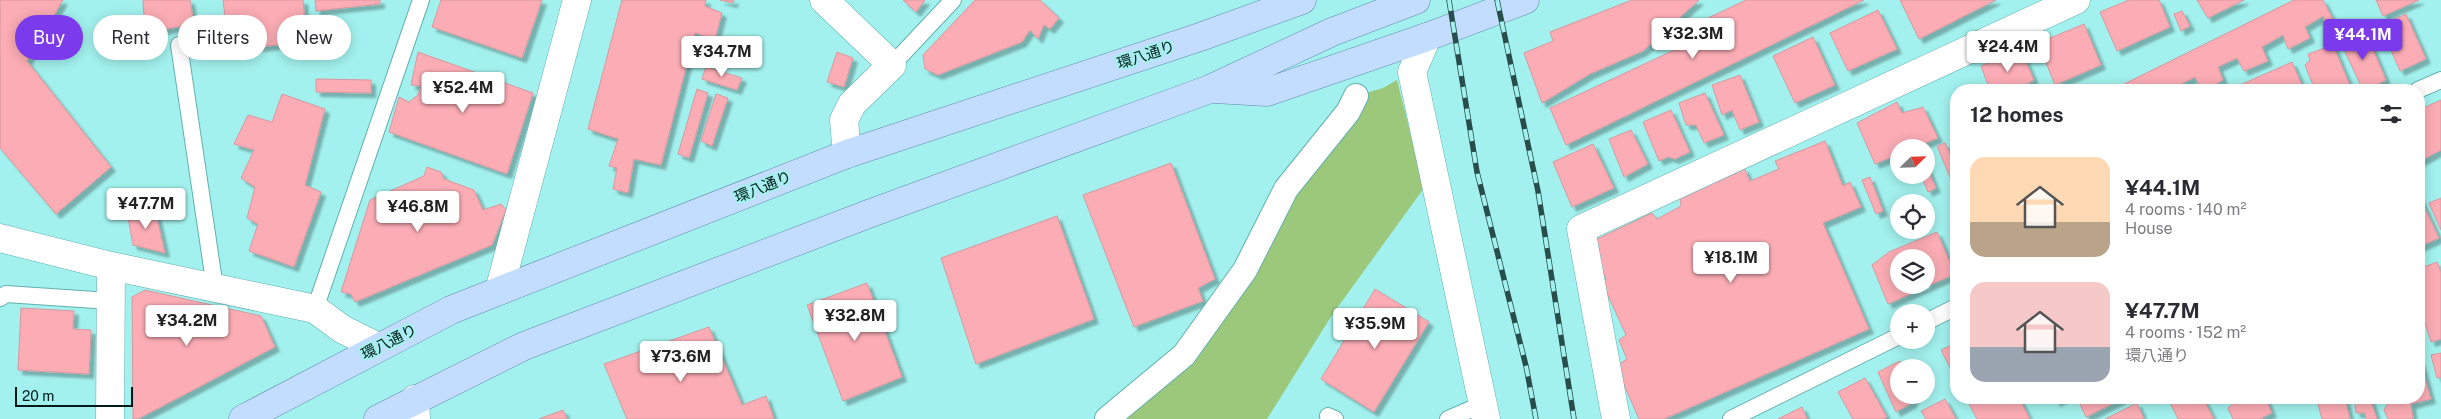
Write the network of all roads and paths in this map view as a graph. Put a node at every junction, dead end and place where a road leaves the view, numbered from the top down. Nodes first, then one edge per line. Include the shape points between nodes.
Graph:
1 (421, 0) edge
2 (577, 0) edge
3 (824, 0) edge
4 (953, 0) edge
5 (1265, 0) edge
6 (1302, 0) edge
7 (1416, 0) edge
8 (1526, 0) edge
9 (2076, 0) edge
10 (1200, 37) junction
11 (1427, 37) junction
12 (181, 60) edge
13 (892, 65) junction
14 (2441, 80) edge
15 (2425, 87) edge
16 (1210, 89) junction
17 (1356, 96) dead end
18 (847, 154) junction
19 (0, 238) edge
20 (111, 266) junction
21 (215, 288) junction
22 (499, 291) junction
23 (0, 298) edge
24 (110, 301) junction
25 (315, 309) junction
26 (1950, 311) edge
27 (1935, 318) edge
28 (1890, 340) edge
29 (378, 347) junction
30 (416, 409) edge
31 (1484, 412) edge
32 (110, 419) edge
33 (243, 419) edge
34 (378, 419) edge
35 (1107, 419) edge
36 (1448, 419) edge
37 (1616, 419) edge
38 (1731, 419) edge

1 - 25 lane
2 - 22 street
3 - 13 street
4 - 13 lane
5 - 10 main road
6 - 10 main road, 環八通り
7 - 16 main road via 1332,32
8 - 11 main road
9 - 37 street via 1581,229
10 - 18 main road, 環八通り
11 - 16 main road via 1267,92
11 - 31 street via 1412,72
12 - 21 lane
13 - 18 street via 852,104 844,120
14 - 15 lane
16 - 30 main road via 871,213 542,339
17 - 35 street via 1348,112 1286,190 1244,270 1184,355
18 - 22 main road, 環八通り
19 - 20 street
20 - 21 street
20 - 24 street
21 - 25 street
22 - 29 main road, 環八通り via 451,310
23 - 24 lane via 6,294
24 - 32 street
25 - 29 street via 342,329
26 - 27 lane
28 - 38 lane
29 - 33 main road, 環八通り
30 - 34 main road
31 - 36 lane

